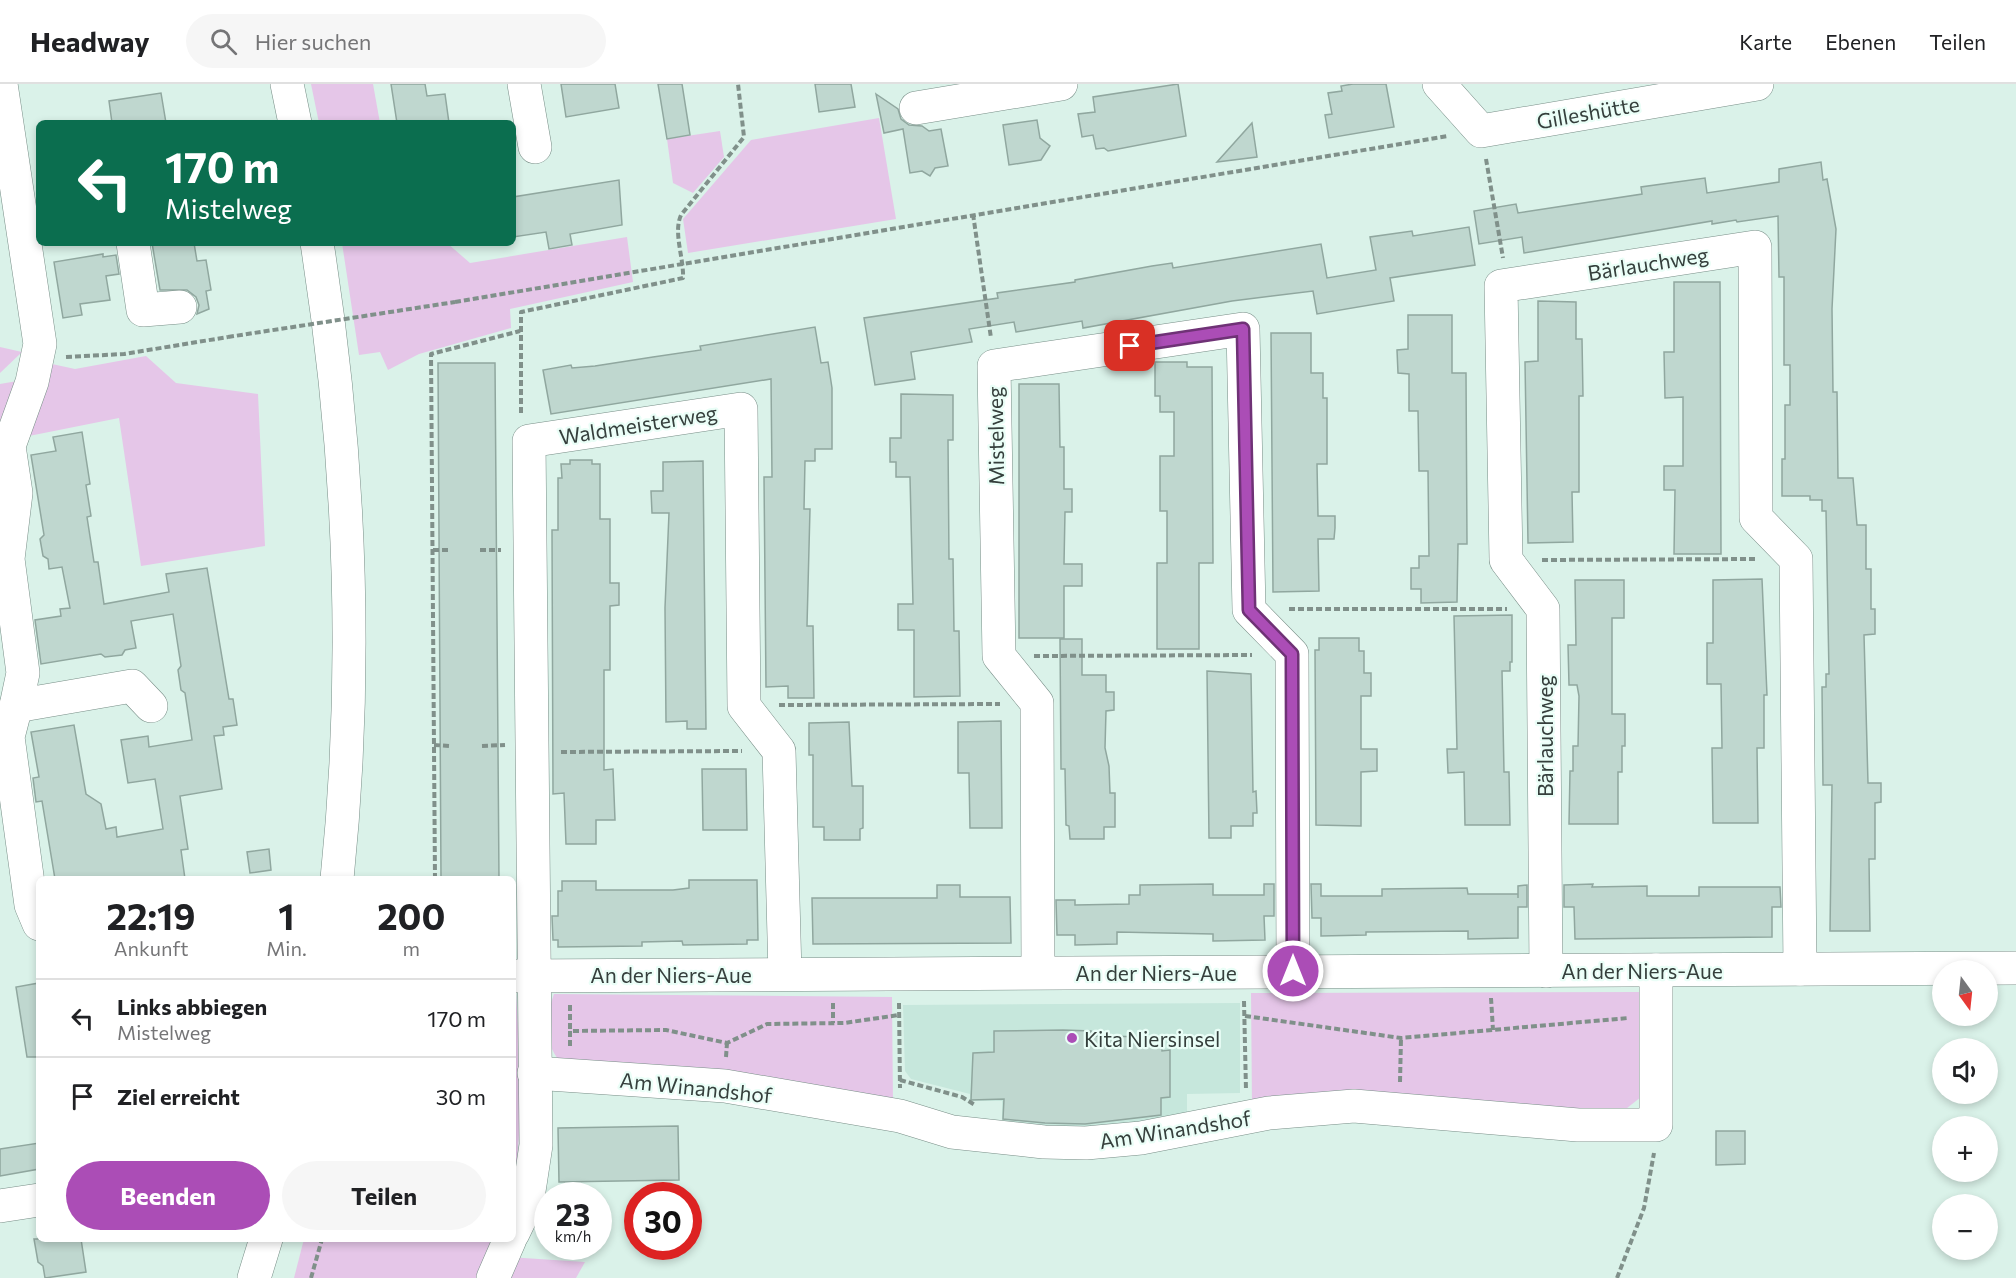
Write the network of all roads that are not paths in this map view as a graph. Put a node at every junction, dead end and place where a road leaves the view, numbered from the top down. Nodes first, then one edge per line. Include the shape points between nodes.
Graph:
1 (1, 84) edge
2 (287, 84) edge
3 (524, 84) edge
4 (1061, 84) edge
5 (1439, 84) edge
6 (1757, 84) edge
7 (1019, 87) edge
8 (1619, 95) edge
9 (916, 108) dead end
10 (294, 120) edge
11 (535, 147) dead end
12 (31, 219) edge
13 (133, 246) edge
14 (317, 246) edge
15 (180, 307) dead end
16 (151, 706) dead end
17 (8, 708) edge
18 (337, 876) edge
19 (36, 917) edge
20 (2016, 968) edge
21 (1800, 969) junction
22 (1656, 970) junction
23 (1293, 971) junction
24 (1546, 971) junction
25 (1038, 972) junction
26 (785, 974) junction
27 (523, 976) edge
28 (534, 1073) junction
29 (36, 1200) edge
30 (0, 1206) edge
31 (516, 1227) edge
32 (265, 1242) edge
33 (509, 1242) edge
34 (254, 1278) edge
35 (493, 1278) edge

1 - 12 street
2 - 10 street
3 - 11 street
4 - 7 street
5 - 8 street, Gilleshütte via 1481,131
6 - 8 street, Gilleshütte
7 - 9 street
12 - 17 street via 40,333 37,366 9,446 16,493 8,559 22,673
13 - 15 street via 143,310
14 - 18 street via 338,389 347,559 347,745
16 - 17 street via 132,686
17 - 19 street via 8,737 31,905
20 - 21 street, An der Niers-Aue
21 - 22 street, An der Niers-Aue
21 - 24 street, Bärlauchweg via 1796,559 1756,518 1755,247 1501,286 1506,560 1544,609
22 - 24 street, An der Niers-Aue
22 - 28 street, Am Winandshof via 1656,1125 1578,1125 1353,1106 1246,1117 1142,1138 1066,1143 979,1137 900,1116 725,1086
23 - 24 street, An der Niers-Aue
23 - 25 street, An der Niers-Aue
23 - 25 street, Mistelweg via 1292,654 1249,610 1243,329 994,366 999,656 1037,703
25 - 26 street, An der Niers-Aue
26 - 27 street, An der Niers-Aue
26 - 27 street, Waldmeisterweg via 779,751 744,706 741,409 529,441 532,752
27 - 28 street
28 - 31 street via 533,1177 527,1204
29 - 30 street
32 - 34 street
33 - 35 street

